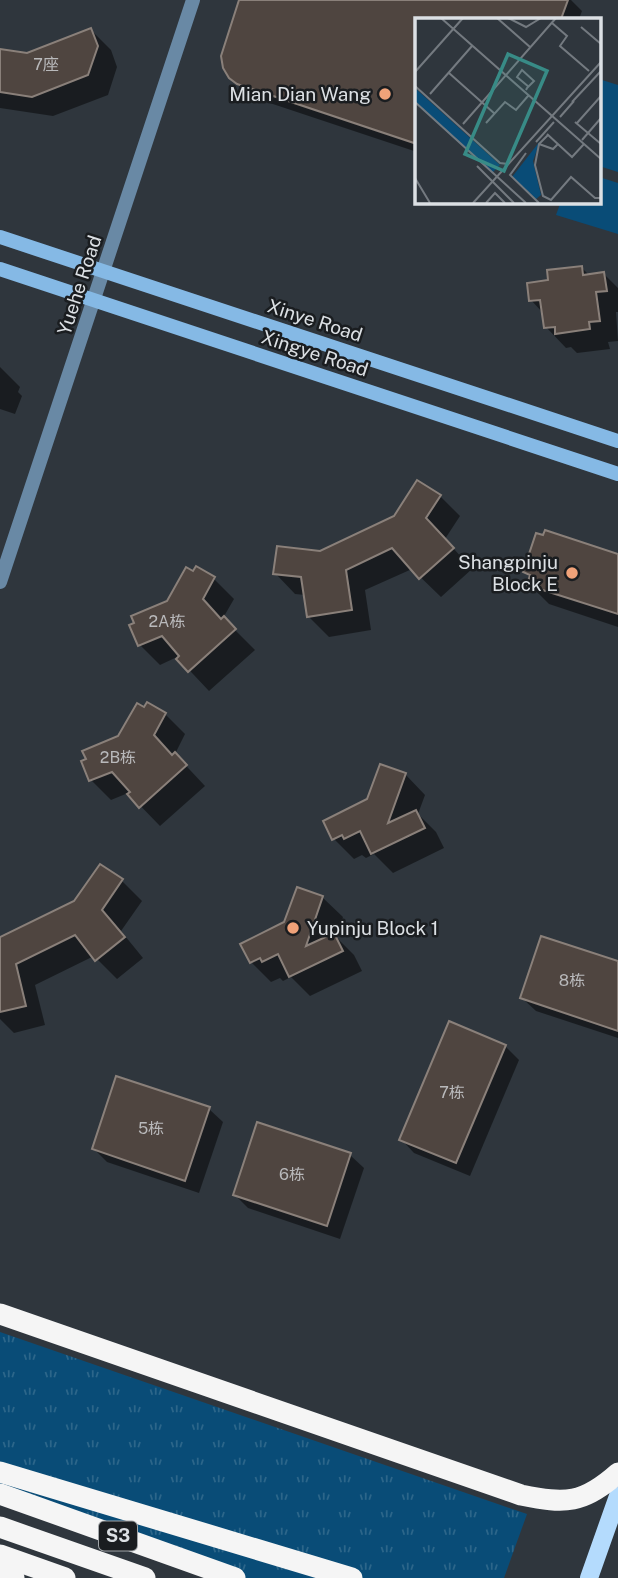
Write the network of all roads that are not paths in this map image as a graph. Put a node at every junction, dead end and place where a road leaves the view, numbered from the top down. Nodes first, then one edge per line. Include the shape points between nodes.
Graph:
1 (193, 0) edge
2 (0, 237) edge
3 (0, 269) edge
4 (104, 271) junction
5 (94, 300) junction
6 (618, 441) edge
7 (618, 474) edge
8 (0, 582) edge
9 (0, 1314) edge
10 (0, 1472) edge
11 (618, 1473) edge
12 (0, 1494) edge
13 (618, 1496) edge
14 (0, 1527) edge
15 (0, 1555) edge
16 (0, 1572) edge
17 (14, 1578) edge
18 (65, 1578) edge
19 (145, 1578) edge
20 (236, 1578) edge
21 (352, 1578) edge
22 (589, 1578) edge

1 - 4 street, Yuehe Road
2 - 4 main road, Xinye Road
3 - 5 main road, Xingye Road
4 - 5 street, Yuehe Road
4 - 6 main road, Xinye Road
5 - 7 main road, Xingye Road
5 - 8 street, Yuehe Road
9 - 11 highway via 521,1495 578,1499
10 - 21 highway
12 - 20 highway, S3
13 - 22 main road
14 - 19 highway
15 - 18 highway
16 - 17 highway

